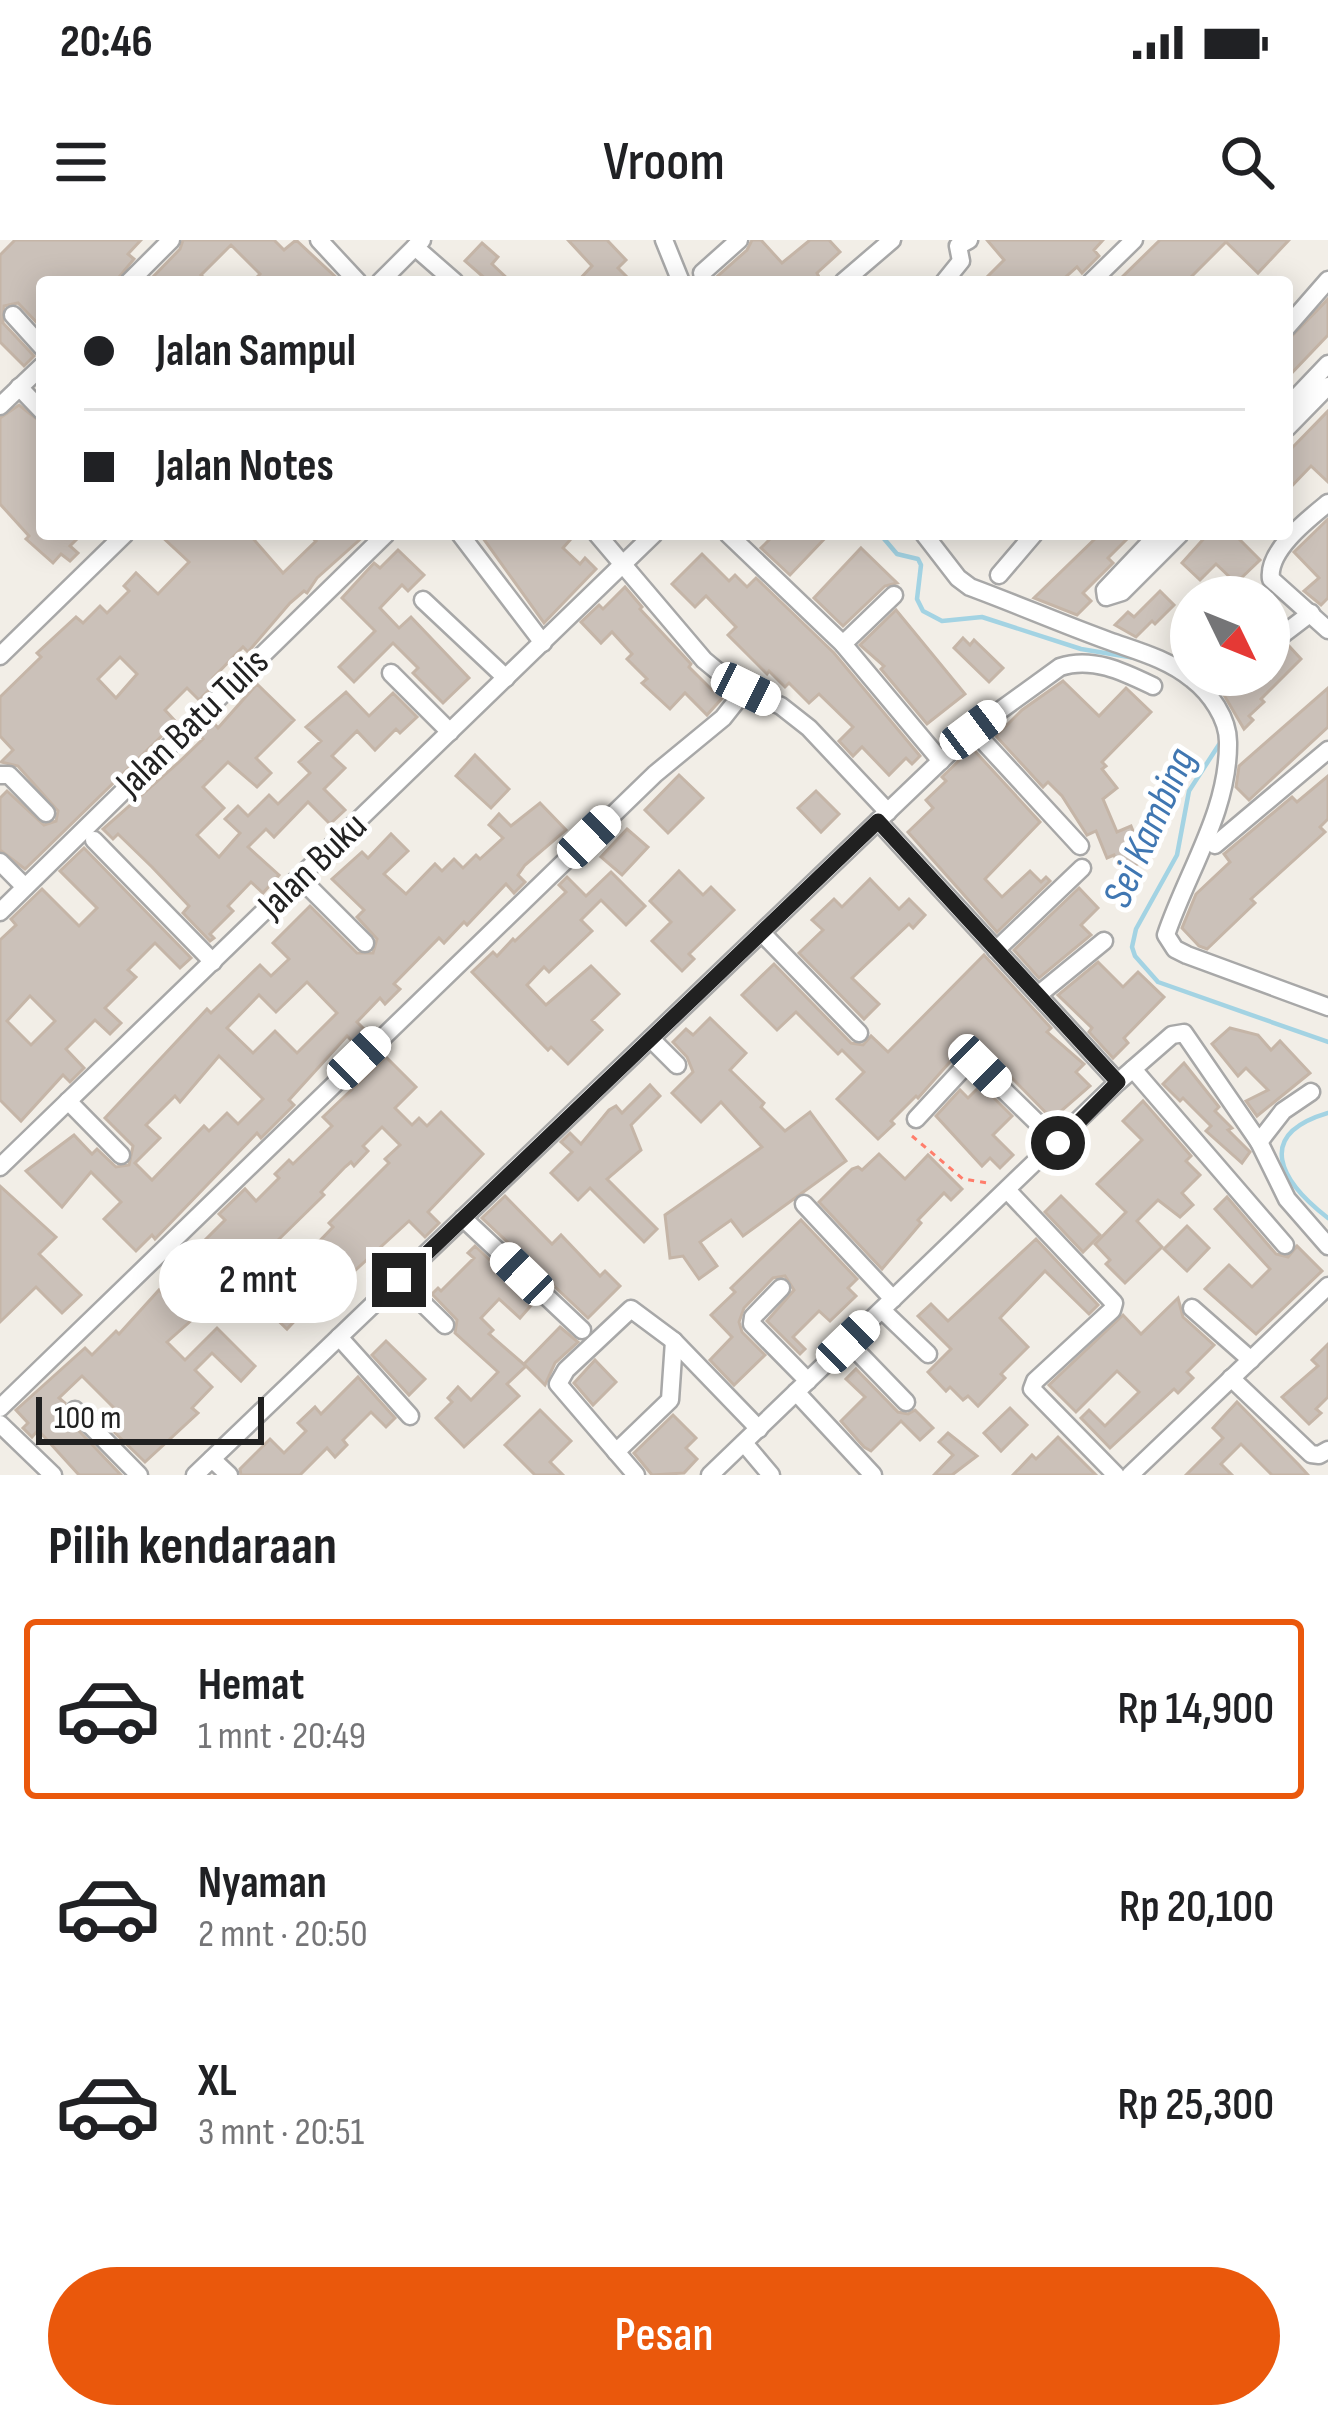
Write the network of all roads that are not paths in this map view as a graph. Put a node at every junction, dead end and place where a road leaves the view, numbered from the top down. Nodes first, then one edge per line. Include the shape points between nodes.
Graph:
1 (171, 240) edge
2 (319, 240) edge
3 (664, 240) edge
4 (739, 240) edge
5 (892, 240) edge
6 (1134, 240) edge
7 (960, 242) edge
8 (418, 244) edge
9 (701, 273) dead end
10 (135, 276) edge
11 (352, 276) edge
12 (386, 276) edge
13 (449, 276) edge
14 (679, 276) edge
15 (850, 276) edge
16 (949, 276) edge
17 (1097, 276) edge
18 (1328, 280) edge
19 (13, 315) dead end
20 (1293, 320) edge
21 (36, 340) edge
22 (1328, 364) edge
23 (36, 371) edge
24 (1328, 386) edge
25 (19, 387) junction
26 (1293, 401) edge
27 (36, 405) edge
28 (0, 406) edge
29 (1293, 422) edge
30 (1328, 503) edge
31 (118, 540) edge
32 (380, 540) edge
33 (465, 540) edge
34 (602, 540) edge
35 (648, 540) edge
36 (734, 540) edge
37 (929, 540) edge
38 (1029, 540) edge
39 (1152, 540) edge
40 (1174, 540) edge
41 (625, 564) junction
42 (998, 575) dead end
43 (894, 595) dead end
44 (423, 600) dead end
45 (1311, 613) junction
46 (1290, 629) edge
47 (1328, 630) edge
48 (543, 644) junction
49 (843, 644) junction
50 (0, 656) edge
51 (392, 673) dead end
52 (506, 679) junction
53 (1153, 686) dead end
54 (746, 689) junction
55 (973, 730) junction
56 (450, 732) junction
57 (1328, 750) edge
58 (941, 761) junction
59 (0, 775) edge
60 (46, 813) dead end
61 (883, 816) junction
62 (94, 840) dead end
63 (1215, 845) dead end
64 (1080, 846) dead end
65 (0, 862) edge
66 (1082, 868) dead end
67 (300, 878) junction
68 (25, 887) junction
69 (0, 912) edge
70 (762, 933) junction
71 (1104, 941) dead end
72 (365, 943) dead end
73 (996, 950) junction
74 (212, 962) junction
75 (1038, 995) junction
76 (1328, 1007) edge
77 (859, 1033) dead end
78 (651, 1039) junction
79 (677, 1065) dead end
80 (1125, 1076) junction
81 (1311, 1092) dead end
82 (68, 1101) junction
83 (916, 1119) road end
84 (1259, 1142) junction
85 (1058, 1143) junction
86 (121, 1154) dead end
87 (0, 1167) edge
88 (1007, 1190) junction
89 (805, 1204) dead end
90 (463, 1218) junction
91 (1285, 1246) dead end
92 (1328, 1246) edge
93 (399, 1280) junction
94 (1328, 1286) edge
95 (781, 1288) dead end
96 (888, 1305) junction
97 (1192, 1308) dead end
98 (445, 1325) dead end
99 (582, 1330) dead end
100 (340, 1337) junction
101 (674, 1341) junction
102 (848, 1342) junction
103 (928, 1354) dead end
104 (1251, 1360) junction
105 (1231, 1378) junction
106 (802, 1387) junction
107 (906, 1402) dead end
108 (0, 1408) edge
109 (75, 1410) dead end
110 (410, 1416) dead end
111 (0, 1424) edge
112 (758, 1429) junction
113 (744, 1442) junction
114 (1328, 1450) edge
115 (616, 1452) junction
116 (212, 1459) junction
117 (53, 1475) edge
118 (139, 1475) edge
119 (195, 1475) edge
120 (229, 1475) edge
121 (636, 1475) edge
122 (710, 1475) edge
123 (770, 1475) edge
124 (873, 1475) edge
125 (1116, 1475) edge
126 (1130, 1475) edge

1 - 10 street
2 - 11 street
3 - 14 street
4 - 9 street
5 - 15 street
6 - 17 street
7 - 16 street via 961,261
8 - 12 street
8 - 13 street
18 - 20 street
19 - 21 street
22 - 26 street
23 - 25 street
24 - 29 street
25 - 27 street
25 - 28 street
30 - 45 street via 1270,566 1271,579
31 - 50 street
32 - 68 street, Jalan Batu Tulis
33 - 48 street
34 - 41 street
35 - 41 street, Jalan Buku
36 - 49 street
37 - 76 street via 970,587 1131,646 1194,680 1209,697 1226,730 1222,781 1166,935 1175,950
38 - 42 street
39 - 40 street via 1106,597 1122,592
41 - 48 street, Jalan Buku
41 - 54 street via 704,660
43 - 49 street
44 - 52 street
45 - 46 street
45 - 47 street
48 - 52 street, Jalan Buku
49 - 58 street
51 - 56 street
52 - 56 street, Jalan Buku
53 - 55 street via 1075,662
54 - 61 street via 808,728
54 - 108 street
55 - 58 street
55 - 64 street
56 - 67 street, Jalan Buku
57 - 63 street
58 - 61 street
59 - 60 street
61 - 70 street
61 - 73 street
62 - 74 street
65 - 68 street
66 - 73 street
67 - 72 street
67 - 74 street, Jalan Buku
68 - 69 street, Jalan Batu Tulis
70 - 77 street
70 - 78 street
71 - 75 street
73 - 75 street
74 - 82 street, Jalan Buku
75 - 80 street
78 - 79 street
78 - 90 street
80 - 84 street via 1184,1033
80 - 85 street
80 - 91 street
81 - 84 street
82 - 86 street
82 - 87 street, Jalan Buku
83 - 85 street via 974,1062
84 - 92 street via 1287,1198
85 - 88 street
88 - 96 street
88 - 125 street via 1114,1303 1032,1389
89 - 96 street
90 - 93 street
90 - 99 street
93 - 98 street
93 - 100 street
94 - 104 street
95 - 106 street via 752,1324
96 - 102 street
96 - 103 street
97 - 104 street
100 - 110 street
100 - 116 street
101 - 112 street
101 - 115 street via 670,1400
101 - 115 street via 631,1309 558,1384
102 - 106 street
102 - 107 street
104 - 105 street
105 - 114 street via 1311,1454
105 - 126 street
106 - 112 street
106 - 124 street
109 - 118 street
111 - 117 street
112 - 113 street
113 - 122 street
113 - 123 street
115 - 121 street
116 - 119 street
116 - 120 street

